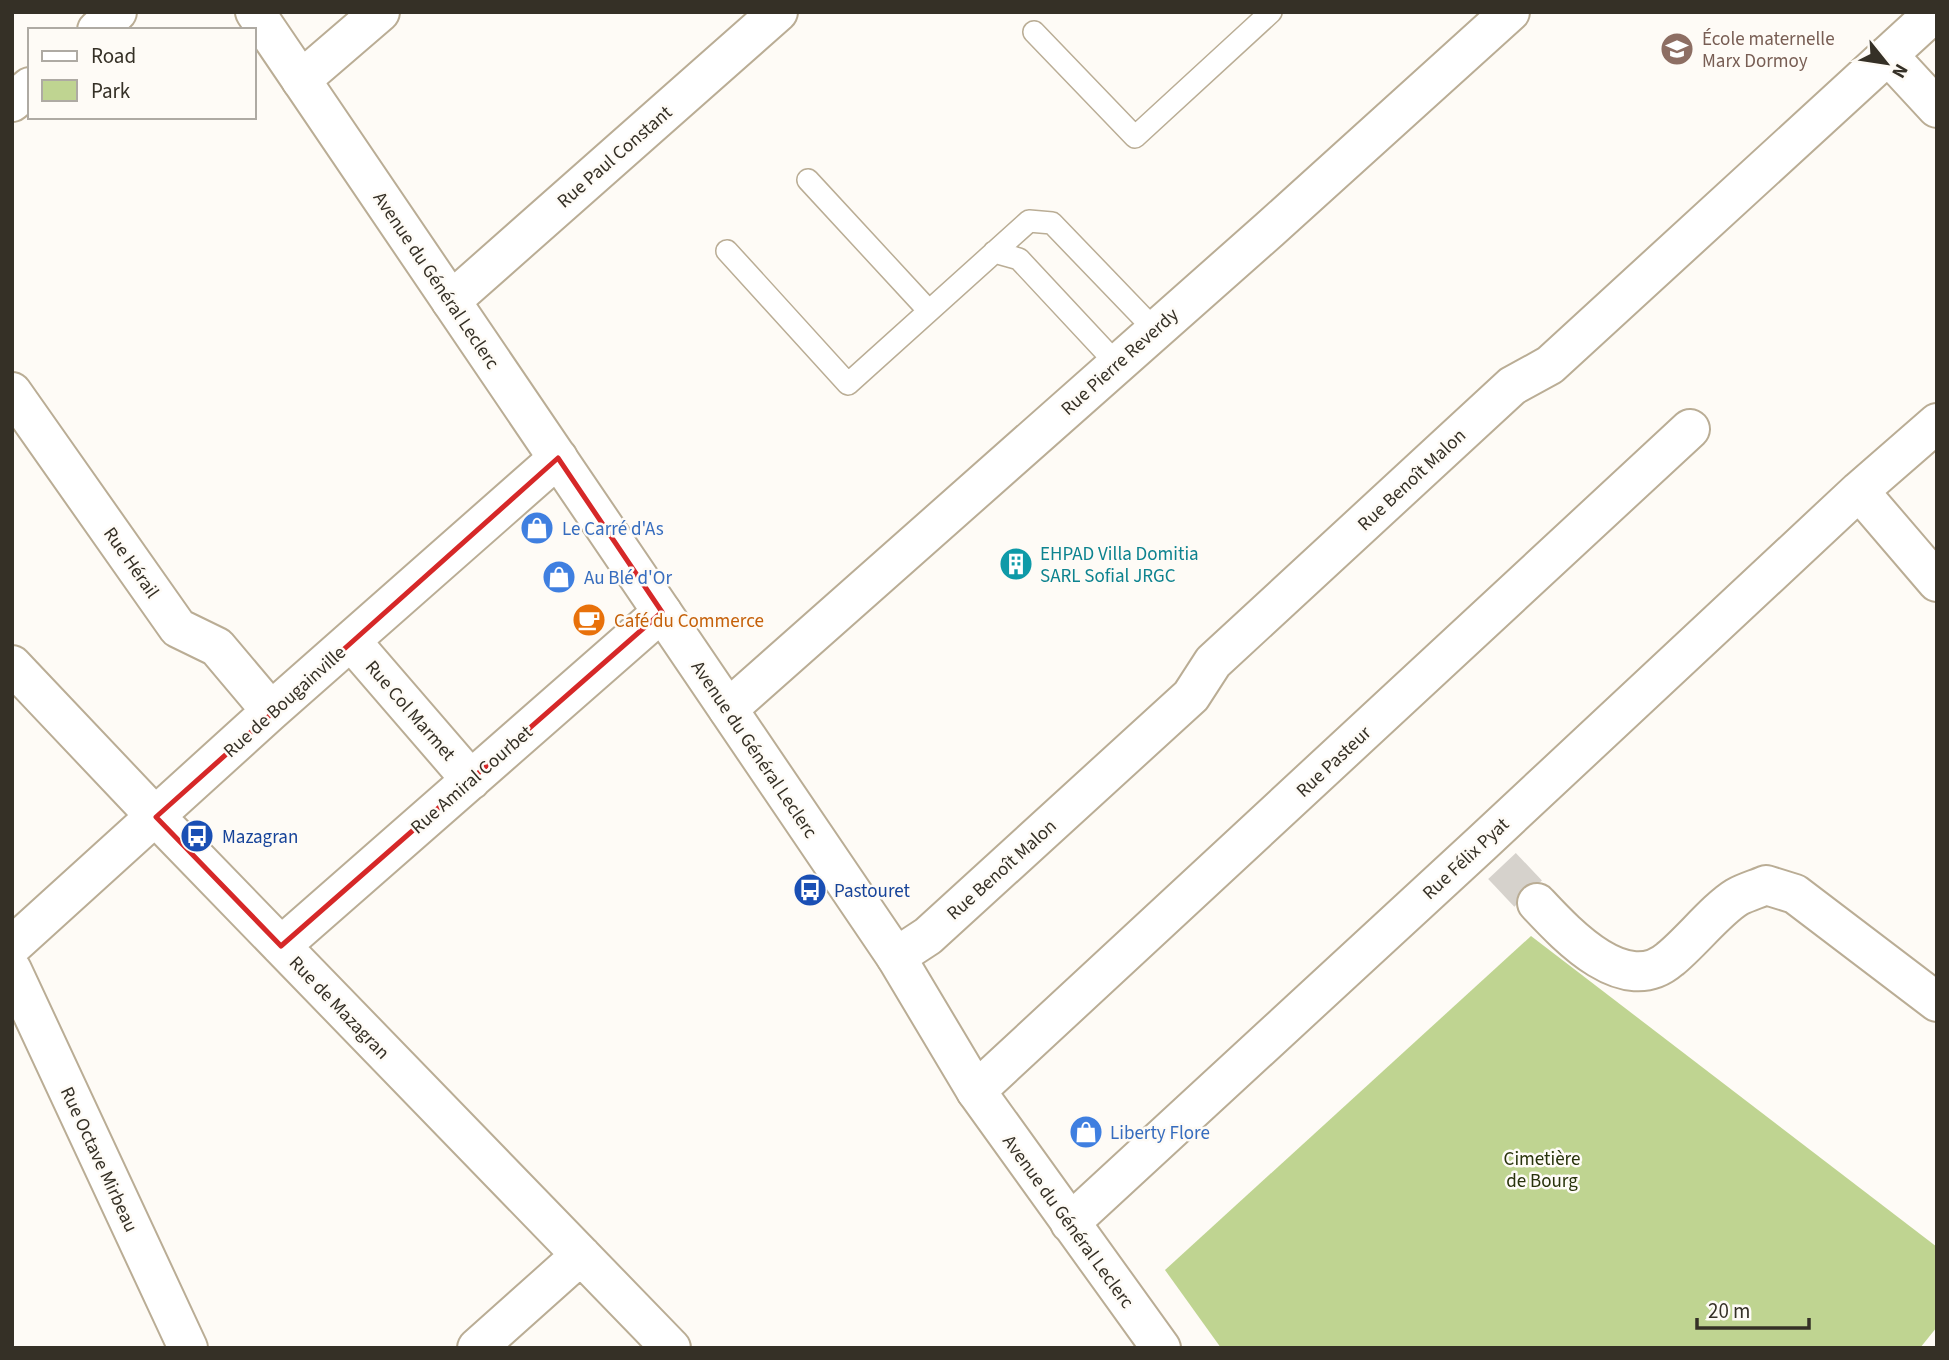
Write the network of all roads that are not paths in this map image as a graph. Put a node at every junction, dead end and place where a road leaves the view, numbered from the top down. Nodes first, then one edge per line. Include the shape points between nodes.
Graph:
1 (117, 12) edge
2 (255, 12) edge
3 (380, 12) edge
4 (778, 12) edge
5 (1271, 12) edge
6 (1936, 12) edge
7 (1503, 14) edge
8 (99, 28) edge
9 (1034, 32) dead end
10 (1888, 55) junction
11 (301, 80) junction
12 (28, 89) edge
13 (12, 102) edge
14 (1937, 108) edge
15 (808, 180) dead end
16 (727, 251) dead end
17 (994, 252) junction
18 (451, 301) junction
19 (929, 310) junction
20 (1155, 330) junction
21 (1117, 364) junction
22 (12, 392) edge
23 (1937, 423) edge
24 (1690, 429) dead end
25 (558, 458) junction
26 (1859, 491) junction
27 (1937, 582) edge
28 (662, 612) junction
29 (351, 641) junction
30 (12, 665) edge
31 (728, 709) junction
32 (271, 711) junction
33 (471, 780) junction
34 (156, 817) junction
35 (1538, 903) tunnel mouth
36 (12, 946) edge
37 (281, 946) junction
38 (896, 957) junction
39 (12, 970) edge
40 (1937, 1002) edge
41 (976, 1091) junction
42 (1070, 1223) junction
43 (581, 1255) junction
44 (188, 1348) edge
45 (477, 1348) edge
46 (671, 1348) edge
47 (1161, 1348) edge

1 - 8 street
2 - 11 street, Avenue du Général Leclerc
3 - 11 street
4 - 18 street, Rue Paul Constant
5 - 9 lane via 1135,136
6 - 10 street, Rue Benoît Malon
7 - 20 street, Rue Pierre Reverdy
10 - 14 street
10 - 38 street, Rue Benoît Malon via 1550,365 1512,386 1213,662 1191,696 928,936
11 - 18 street, Avenue du Général Leclerc
12 - 13 street
15 - 19 lane
16 - 19 lane via 848,384
17 - 19 lane
17 - 20 lane via 1029,221 1052,223
17 - 21 lane via 1019,259
18 - 25 street, Avenue du Général Leclerc
20 - 21 street, Rue Pierre Reverdy
21 - 31 street, Rue Pierre Reverdy
22 - 32 street, Rue Hérail via 178,628 217,647
23 - 26 street, Rue Félix Pyat
24 - 41 street, Rue Pasteur
25 - 28 street, Avenue du Général Leclerc
25 - 29 street, Rue de Bougainville
26 - 27 street
26 - 42 street, Rue Félix Pyat via 1492,855
28 - 31 street, Avenue du Général Leclerc
28 - 33 street, Rue Amiral Courbet
29 - 32 street, Rue de Bougainville
29 - 33 street, Rue Col Marmet
30 - 34 street, Rue de Mazagran
31 - 38 street, Avenue du Général Leclerc
32 - 34 street, Rue de Bougainville
33 - 37 street, Rue Amiral Courbet
34 - 36 street, Rue de Bougainville
34 - 37 street, Rue de Mazagran
35 - 40 street via 1565,932 1608,964 1638,973 1668,962 1735,898 1766,885 1795,894
37 - 43 street, Rue de Mazagran
38 - 41 street, Avenue du Général Leclerc
39 - 44 street, Rue Octave Mirbeau
41 - 42 street, Avenue du Général Leclerc
42 - 47 street, Avenue du Général Leclerc
43 - 45 street
43 - 46 street, Rue de Mazagran

